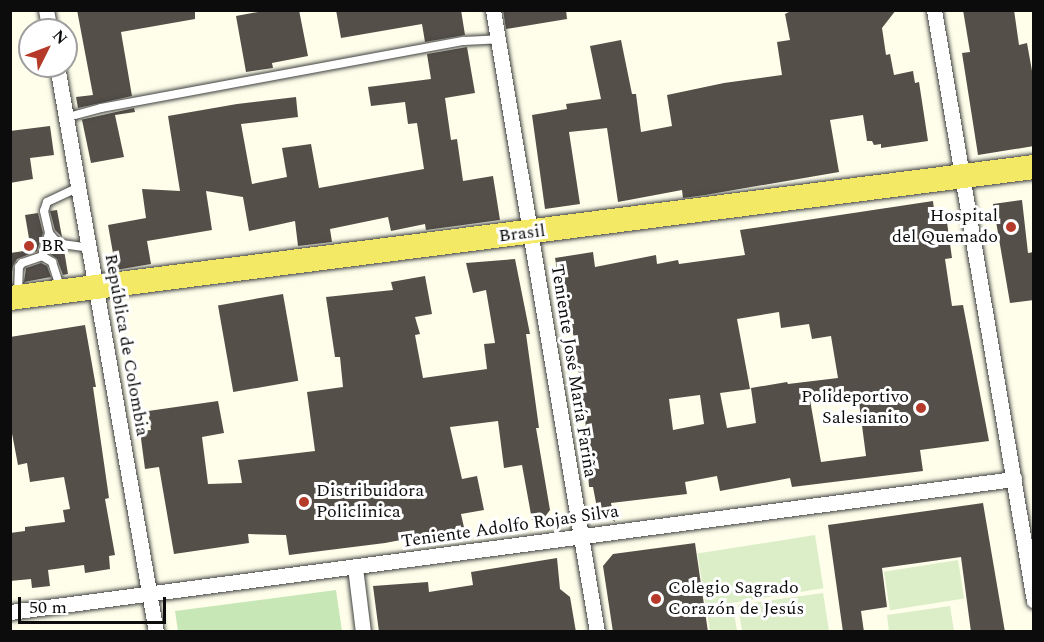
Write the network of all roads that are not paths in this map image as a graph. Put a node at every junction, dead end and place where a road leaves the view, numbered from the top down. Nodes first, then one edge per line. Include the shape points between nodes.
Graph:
1 (493, 10) edge
2 (934, 10) edge
3 (498, 39) junction
4 (60, 78) edge
5 (68, 117) junction
6 (1034, 167) edge
7 (962, 177) junction
8 (79, 187) junction
9 (49, 233) junction
10 (530, 233) junction
11 (89, 248) junction
12 (42, 256) junction
13 (96, 287) junction
14 (61, 292) junction
15 (14, 298) edge
16 (1014, 479) junction
17 (581, 537) junction
18 (355, 567) junction
19 (150, 593) junction
20 (1034, 601) edge
21 (10, 612) edge
22 (156, 632) edge
23 (363, 632) edge
24 (597, 632) edge

1 - 3 street, Teniente José María Fariña
2 - 7 street
3 - 5 lane via 441,45
3 - 10 street, Teniente José María Fariña
4 - 5 street, República de Colombia
5 - 8 street, República de Colombia
6 - 7 main road, Brasil
7 - 10 main road, Brasil
7 - 16 street
8 - 9 lane via 47,202 44,211
8 - 11 street, República de Colombia
9 - 11 lane via 62,244
9 - 12 lane
10 - 13 main road, Brasil
10 - 17 street, Teniente José María Fariña
11 - 13 street, República de Colombia
12 - 14 lane via 52,262
12 - 15 lane via 19,267
13 - 14 main road, Brasil
13 - 19 street, República de Colombia
14 - 15 main road, Brasil
16 - 17 street, Teniente Adolfo Rojas Silva
16 - 20 street
17 - 18 street, Teniente Adolfo Rojas Silva
17 - 24 street, Teniente José María Fariña
18 - 19 street, Teniente Adolfo Rojas Silva
18 - 23 street
19 - 21 street, Teniente Adolfo Rojas Silva
19 - 22 street, República de Colombia

